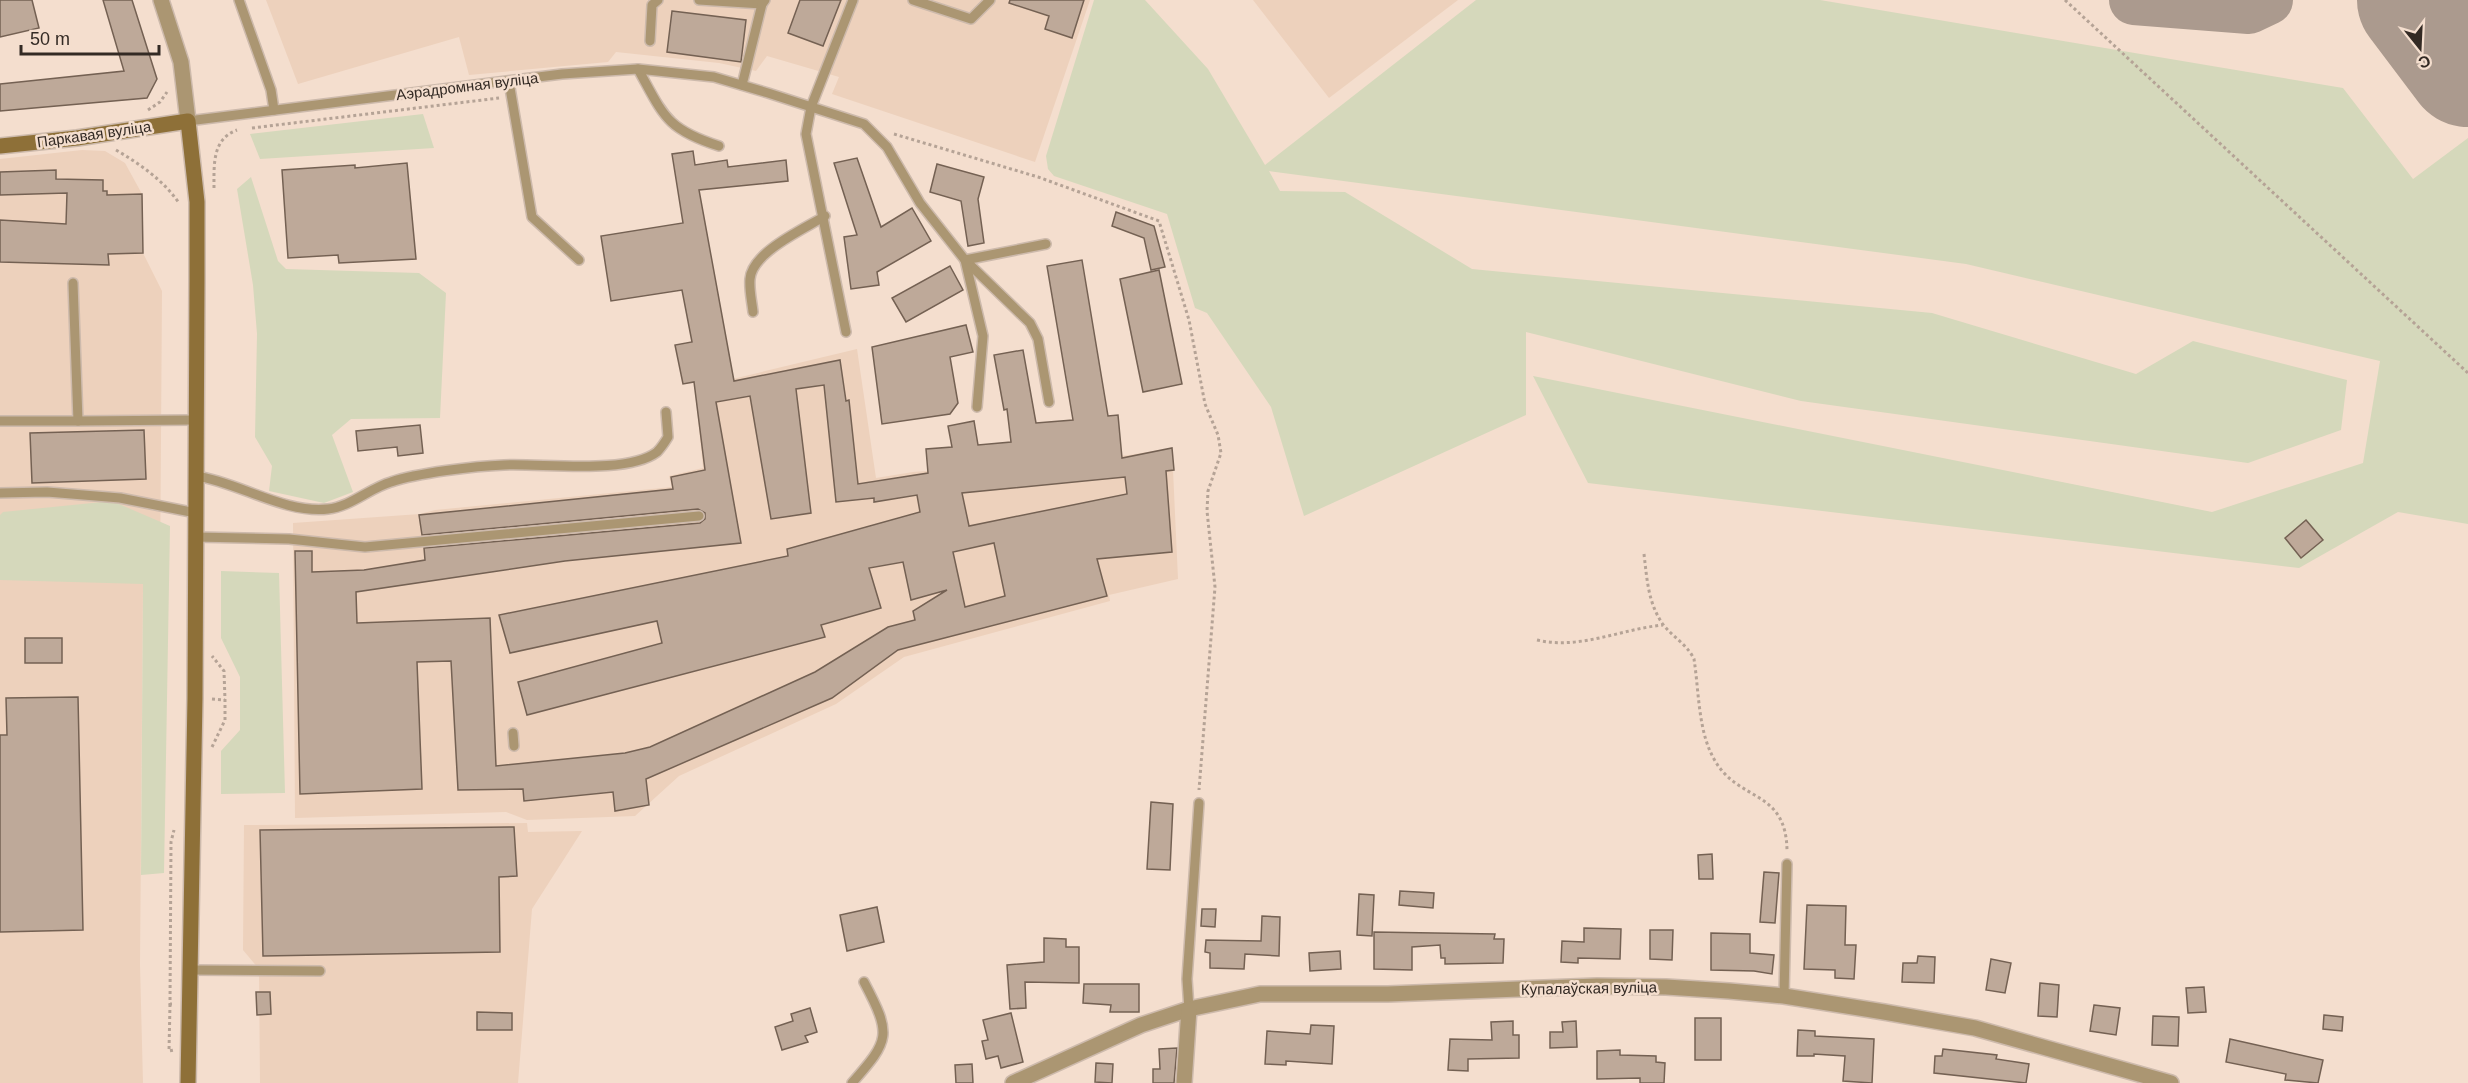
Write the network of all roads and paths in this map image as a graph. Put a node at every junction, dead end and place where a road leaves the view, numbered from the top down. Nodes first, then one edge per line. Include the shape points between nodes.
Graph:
1 (161, 0) edge
2 (239, 0) edge
3 (658, 0) edge
4 (699, 0) edge
5 (853, 0) edge
6 (913, 0) edge
7 (990, 0) edge
8 (2065, 0) edge
9 (763, 2) edge
10 (650, 41) dead end
11 (638, 69) junction
12 (509, 82) junction
13 (172, 86) dead end
14 (742, 86) junction
15 (512, 97) junction
16 (811, 107) junction
17 (274, 110) junction
18 (138, 113) dead end
19 (188, 121) junction
20 (864, 124) junction
21 (111, 133) junction
22 (0, 146) edge
23 (719, 146) dead end
24 (214, 190) dead end
25 (179, 214) dead end
26 (825, 216) junction
27 (1046, 244) dead end
28 (579, 260) dead end
29 (965, 260) junction
30 (73, 283) dead end
31 (753, 312) dead end
32 (846, 332) dead end
33 (2468, 373) edge
34 (1049, 402) dead end
35 (977, 407) dead end
36 (666, 412) dead end
37 (195, 420) junction
38 (0, 421) edge
39 (78, 421) junction
40 (196, 476) junction
41 (0, 493) edge
42 (196, 513) junction
43 (699, 516) dead end
44 (195, 537) junction
45 (1644, 554) dead end
46 (1663, 625) junction
47 (1537, 640) dead end
48 (513, 733) dead end
49 (514, 746) dead end
50 (1198, 803) joint
51 (177, 820) dead end
52 (1787, 864) joint
53 (190, 970) junction
54 (320, 971) dead end
55 (864, 982) dead end
56 (1784, 996) junction
57 (189, 1004) junction
58 (1189, 1009) junction
59 (188, 1083) edge
60 (852, 1083) edge
61 (1013, 1083) edge
62 (1184, 1083) edge
63 (2171, 1083) edge

1 - 19 street via 181,62
2 - 17 lane via 271,90
3 - 10 lane via 652,5
4 - 9 lane
5 - 16 lane
6 - 7 lane via 971,19
8 - 33 path
9 - 14 lane
11 - 12 lane, Аэрадромная вуліца
11 - 14 lane, Аэрадромная вуліца via 714,77
11 - 23 lane via 671,124 689,137
12 - 15 lane
12 - 17 lane, Аэрадромная вуліца
13 - 18 path via 160,102
14 - 16 lane, Аэрадромная вуліца
15 - 24 path via 236,130 224,135 218,146
15 - 28 lane via 532,217
16 - 20 lane, Аэрадромная вуліца
16 - 26 lane via 806,134
17 - 19 lane, Аэрадромная вуліца
19 - 21 street, Паркавая вуліца
19 - 37 street via 197,202
20 - 29 lane via 887,147 920,203
20 - 50 path via 1076,190 1159,221 1189,320 1205,404 1221,453 1208,491 1215,587
21 - 22 street, Паркавая вуліца
21 - 25 path via 113,148 163,184 179,203
26 - 31 lane via 766,252 755,266 750,278
26 - 32 lane
27 - 29 lane
29 - 34 lane via 1030,322 1038,339
29 - 35 lane via 983,336
30 - 39 lane
36 - 40 lane via 668,437 658,451 638,462 457,470 392,481 330,509 270,500
37 - 39 lane
37 - 40 street
38 - 39 lane
40 - 42 street
41 - 42 lane via 120,498
42 - 44 street
43 - 44 lane via 365,547 289,538
44 - 53 street
45 - 46 path via 1650,599
46 - 47 path via 1637,627 1588,641 1555,644
46 - 52 path via 1694,659 1705,732 1714,760 1739,787 1769,802 1781,818 1787,837
48 - 49 lane
50 - 58 lane via 1187,979
51 - 57 path via 171,842 170,1004
52 - 56 lane
53 - 54 lane
53 - 57 street
55 - 60 lane via 879,1010 883,1042
56 - 58 street, Купалаўская вуліца via 1597,986 1389,994 1260,994
56 - 63 street, Купалаўская вуліца via 1975,1028
57 - 59 street
58 - 61 street, Купалаўская вуліца via 1141,1025
58 - 62 street

